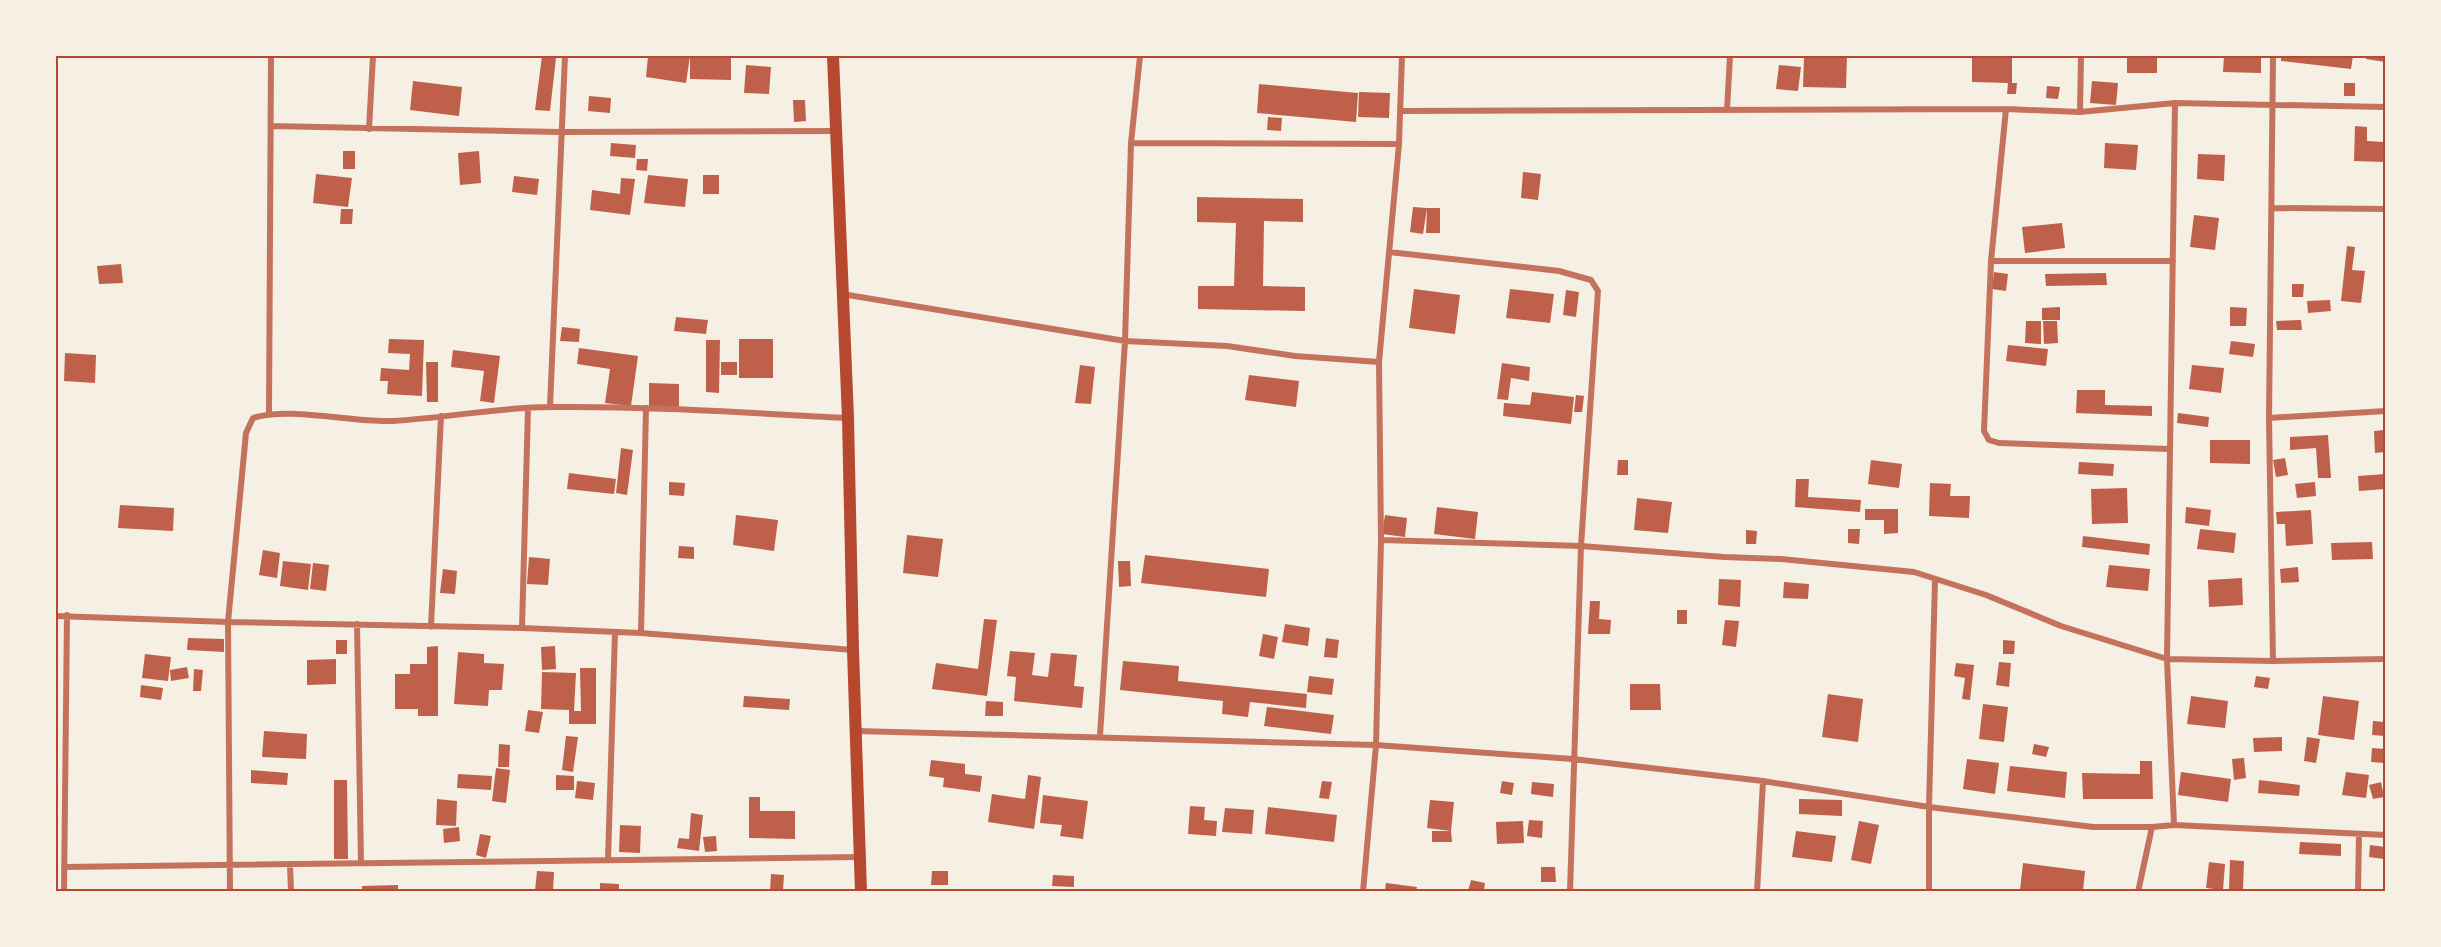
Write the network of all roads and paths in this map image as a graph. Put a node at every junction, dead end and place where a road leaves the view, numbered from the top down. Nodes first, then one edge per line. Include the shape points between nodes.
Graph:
1 (270, 56) edge
2 (373, 56) edge
3 (566, 56) edge
4 (833, 56) edge
5 (1140, 56) edge
6 (1402, 56) edge
7 (1730, 56) edge
8 (2081, 56) edge
9 (2273, 56) edge
10 (2175, 104) junction
11 (2273, 106) junction
12 (2385, 107) edge
13 (2006, 109) junction
14 (1727, 110) junction
15 (1401, 111) junction
16 (2080, 112) junction
17 (271, 126) junction
18 (369, 129) junction
19 (836, 131) junction
20 (561, 132) junction
21 (1131, 143) junction
22 (1399, 144) junction
23 (2272, 208) junction
24 (2385, 209) edge
25 (1389, 252) junction
26 (1991, 261) junction
27 (2173, 261) junction
28 (841, 294) junction
29 (1125, 341) junction
30 (1379, 362) junction
31 (550, 407) junction
32 (646, 408) junction
33 (528, 409) junction
34 (2385, 411) edge
35 (269, 413) junction
36 (441, 416) junction
37 (848, 418) junction
38 (2269, 418) junction
39 (2169, 449) junction
40 (1381, 540) junction
41 (1581, 546) junction
42 (1935, 580) junction
43 (67, 615) junction
44 (56, 616) edge
45 (228, 622) junction
46 (357, 624) junction
47 (431, 627) junction
48 (522, 628) junction
49 (615, 632) junction
50 (641, 633) junction
51 (853, 650) junction
52 (2167, 659) junction
53 (2385, 659) edge
54 (2272, 661) junction
55 (855, 731) junction
56 (1100, 736) junction
57 (1376, 745) junction
58 (1573, 759) junction
59 (1763, 780) junction
60 (1929, 807) junction
61 (2174, 825) junction
62 (2152, 827) junction
63 (2359, 835) junction
64 (2385, 835) edge
65 (861, 857) junction
66 (608, 860) junction
67 (361, 863) junction
68 (290, 864) junction
69 (230, 865) junction
70 (63, 867) junction
71 (64, 891) edge
72 (230, 891) edge
73 (291, 891) edge
74 (861, 891) edge
75 (1363, 891) edge
76 (1570, 891) edge
77 (1757, 891) edge
78 (1929, 891) edge
79 (2138, 891) edge
80 (2358, 891) edge

1 - 17 street
2 - 18 street
3 - 20 street
4 - 19 main road
5 - 21 street
6 - 15 street
7 - 14 street
8 - 16 street
9 - 11 street
10 - 11 street
10 - 16 street
10 - 27 street
11 - 12 street
11 - 23 street
13 - 14 street
13 - 16 street
13 - 26 street
14 - 15 street
15 - 22 street
17 - 18 street
17 - 35 street
18 - 20 street
19 - 20 street
19 - 28 main road
20 - 31 street
21 - 22 street
21 - 29 street
22 - 25 street
23 - 24 street
23 - 38 street
25 - 30 street
25 - 41 street via 1559,271 1591,280 1598,291
26 - 27 street
26 - 39 street via 1984,431 1989,440
27 - 39 street
28 - 29 street
28 - 37 main road
29 - 30 street via 1227,346
29 - 56 street
30 - 40 street
31 - 32 street
31 - 33 street
32 - 37 street
32 - 50 street
33 - 36 street
33 - 48 street
34 - 38 street
35 - 36 street via 361,421
35 - 45 street via 254,417 246,433
36 - 47 street
37 - 51 main road
38 - 54 street
39 - 52 street
40 - 41 street
40 - 57 street
41 - 42 street via 1781,559 1914,573
41 - 58 street
42 - 52 street
42 - 60 street
43 - 44 street
43 - 45 street
43 - 70 street
45 - 46 street
45 - 69 street
46 - 47 street
46 - 67 street
47 - 48 street
48 - 49 street
49 - 50 street
49 - 66 street
50 - 51 street
51 - 55 main road
52 - 54 street
52 - 61 street
53 - 54 street
55 - 56 street
55 - 65 main road
56 - 57 street
57 - 58 street
57 - 75 street
58 - 59 street
58 - 76 street
59 - 60 street
59 - 77 street
60 - 62 street via 2093,827
60 - 78 street
61 - 62 street
61 - 63 street
62 - 79 street
63 - 64 street
63 - 80 street
65 - 66 street
65 - 74 main road
66 - 67 street
67 - 68 street
68 - 69 street
68 - 73 street
69 - 70 street
69 - 72 street
70 - 71 street

